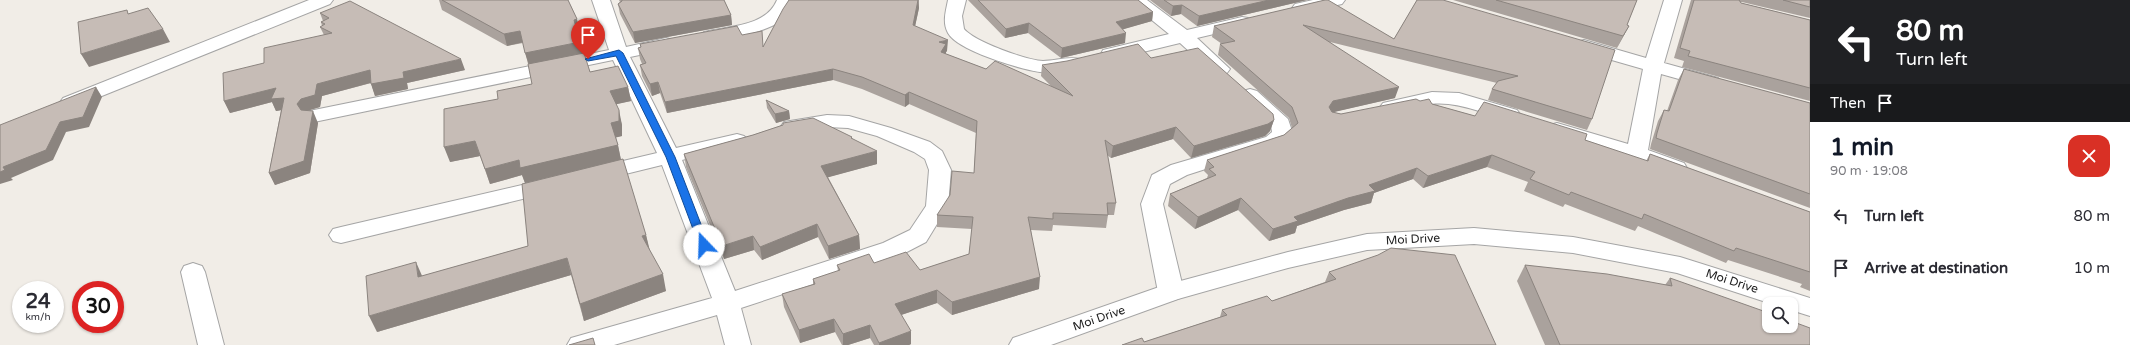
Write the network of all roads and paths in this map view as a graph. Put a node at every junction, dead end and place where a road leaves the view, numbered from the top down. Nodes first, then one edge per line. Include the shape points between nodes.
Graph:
1 (324, 0) edge
2 (601, 0) edge
3 (786, 0) edge
4 (957, 0) edge
5 (1136, 0) edge
6 (1336, 0) edge
7 (1672, 0) edge
8 (1282, 12) edge
9 (1259, 18) edge
10 (1183, 36) junction
11 (1571, 42) edge
12 (619, 53) junction
13 (1653, 66) junction
14 (1728, 87) edge
15 (51, 109) edge
16 (1373, 110) edge
17 (314, 116) edge
18 (1637, 153) junction
19 (670, 157) junction
20 (1695, 175) edge
21 (341, 235) dead end
22 (193, 272) dead end
23 (1171, 292) junction
24 (726, 303) junction
25 (1810, 307) edge
26 (211, 345) edge
27 (580, 345) edge
28 (738, 345) edge
29 (1022, 345) edge

1 - 15 street
2 - 12 street
3 - 12 street via 785,6 773,19 757,27
4 - 10 street via 953,20 958,33 970,42 1040,66 1065,65
5 - 10 street
6 - 8 street
7 - 13 street
9 - 10 street
10 - 23 street via 1281,123 1284,134 1273,141 1179,170 1160,180 1152,204
11 - 13 street
12 - 17 street
12 - 19 street
13 - 14 street
13 - 18 street
16 - 18 street via 1432,98 1459,99
18 - 20 street
19 - 21 street
19 - 24 street
19 - 24 street via 793,126 827,121 849,122 922,147 934,156 940,170 937,206 918,236 892,249
22 - 26 street
23 - 25 street, Moi Drive via 1288,260 1367,242 1474,236 1574,245 1680,265
23 - 29 street, Moi Drive
24 - 27 street
24 - 28 street

